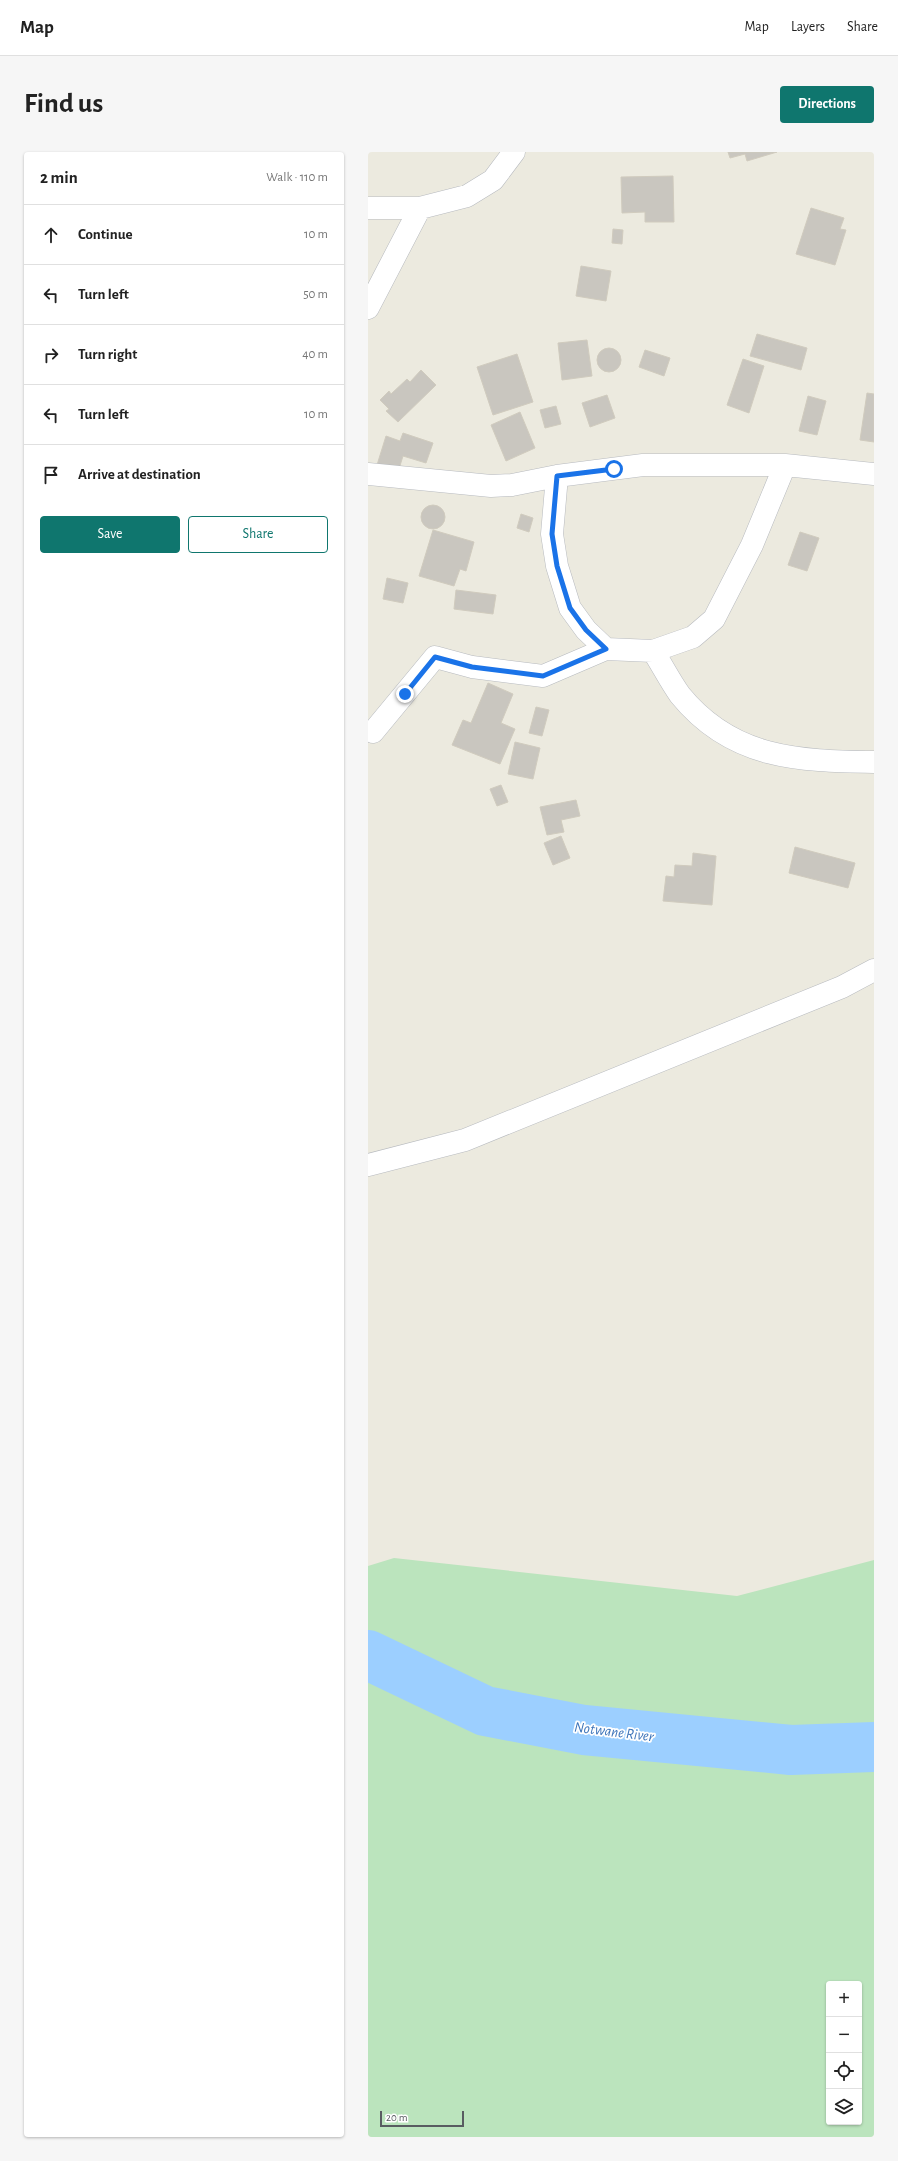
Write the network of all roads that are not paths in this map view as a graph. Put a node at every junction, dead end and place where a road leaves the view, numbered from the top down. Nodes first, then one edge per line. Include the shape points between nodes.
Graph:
1 (514, 152) edge
2 (368, 208) edge
3 (420, 208) junction
4 (368, 308) edge
5 (785, 465) junction
6 (368, 474) edge
7 (874, 474) edge
8 (557, 476) junction
9 (606, 649) junction
10 (653, 651) junction
11 (373, 732) dead end
12 (874, 762) edge
13 (874, 970) edge
14 (368, 1166) edge

1 - 3 street via 493,180 467,196
2 - 3 street
3 - 4 street
5 - 7 street
5 - 8 street via 643,465
5 - 10 street via 752,545 714,619 693,637
6 - 8 street via 491,486 512,485
8 - 9 street via 552,534 557,566 570,608 586,630
9 - 10 street
9 - 11 street via 543,676 472,667 435,657
10 - 12 street via 680,695 710,725 749,748 796,759
13 - 14 street via 820,996 465,1140

